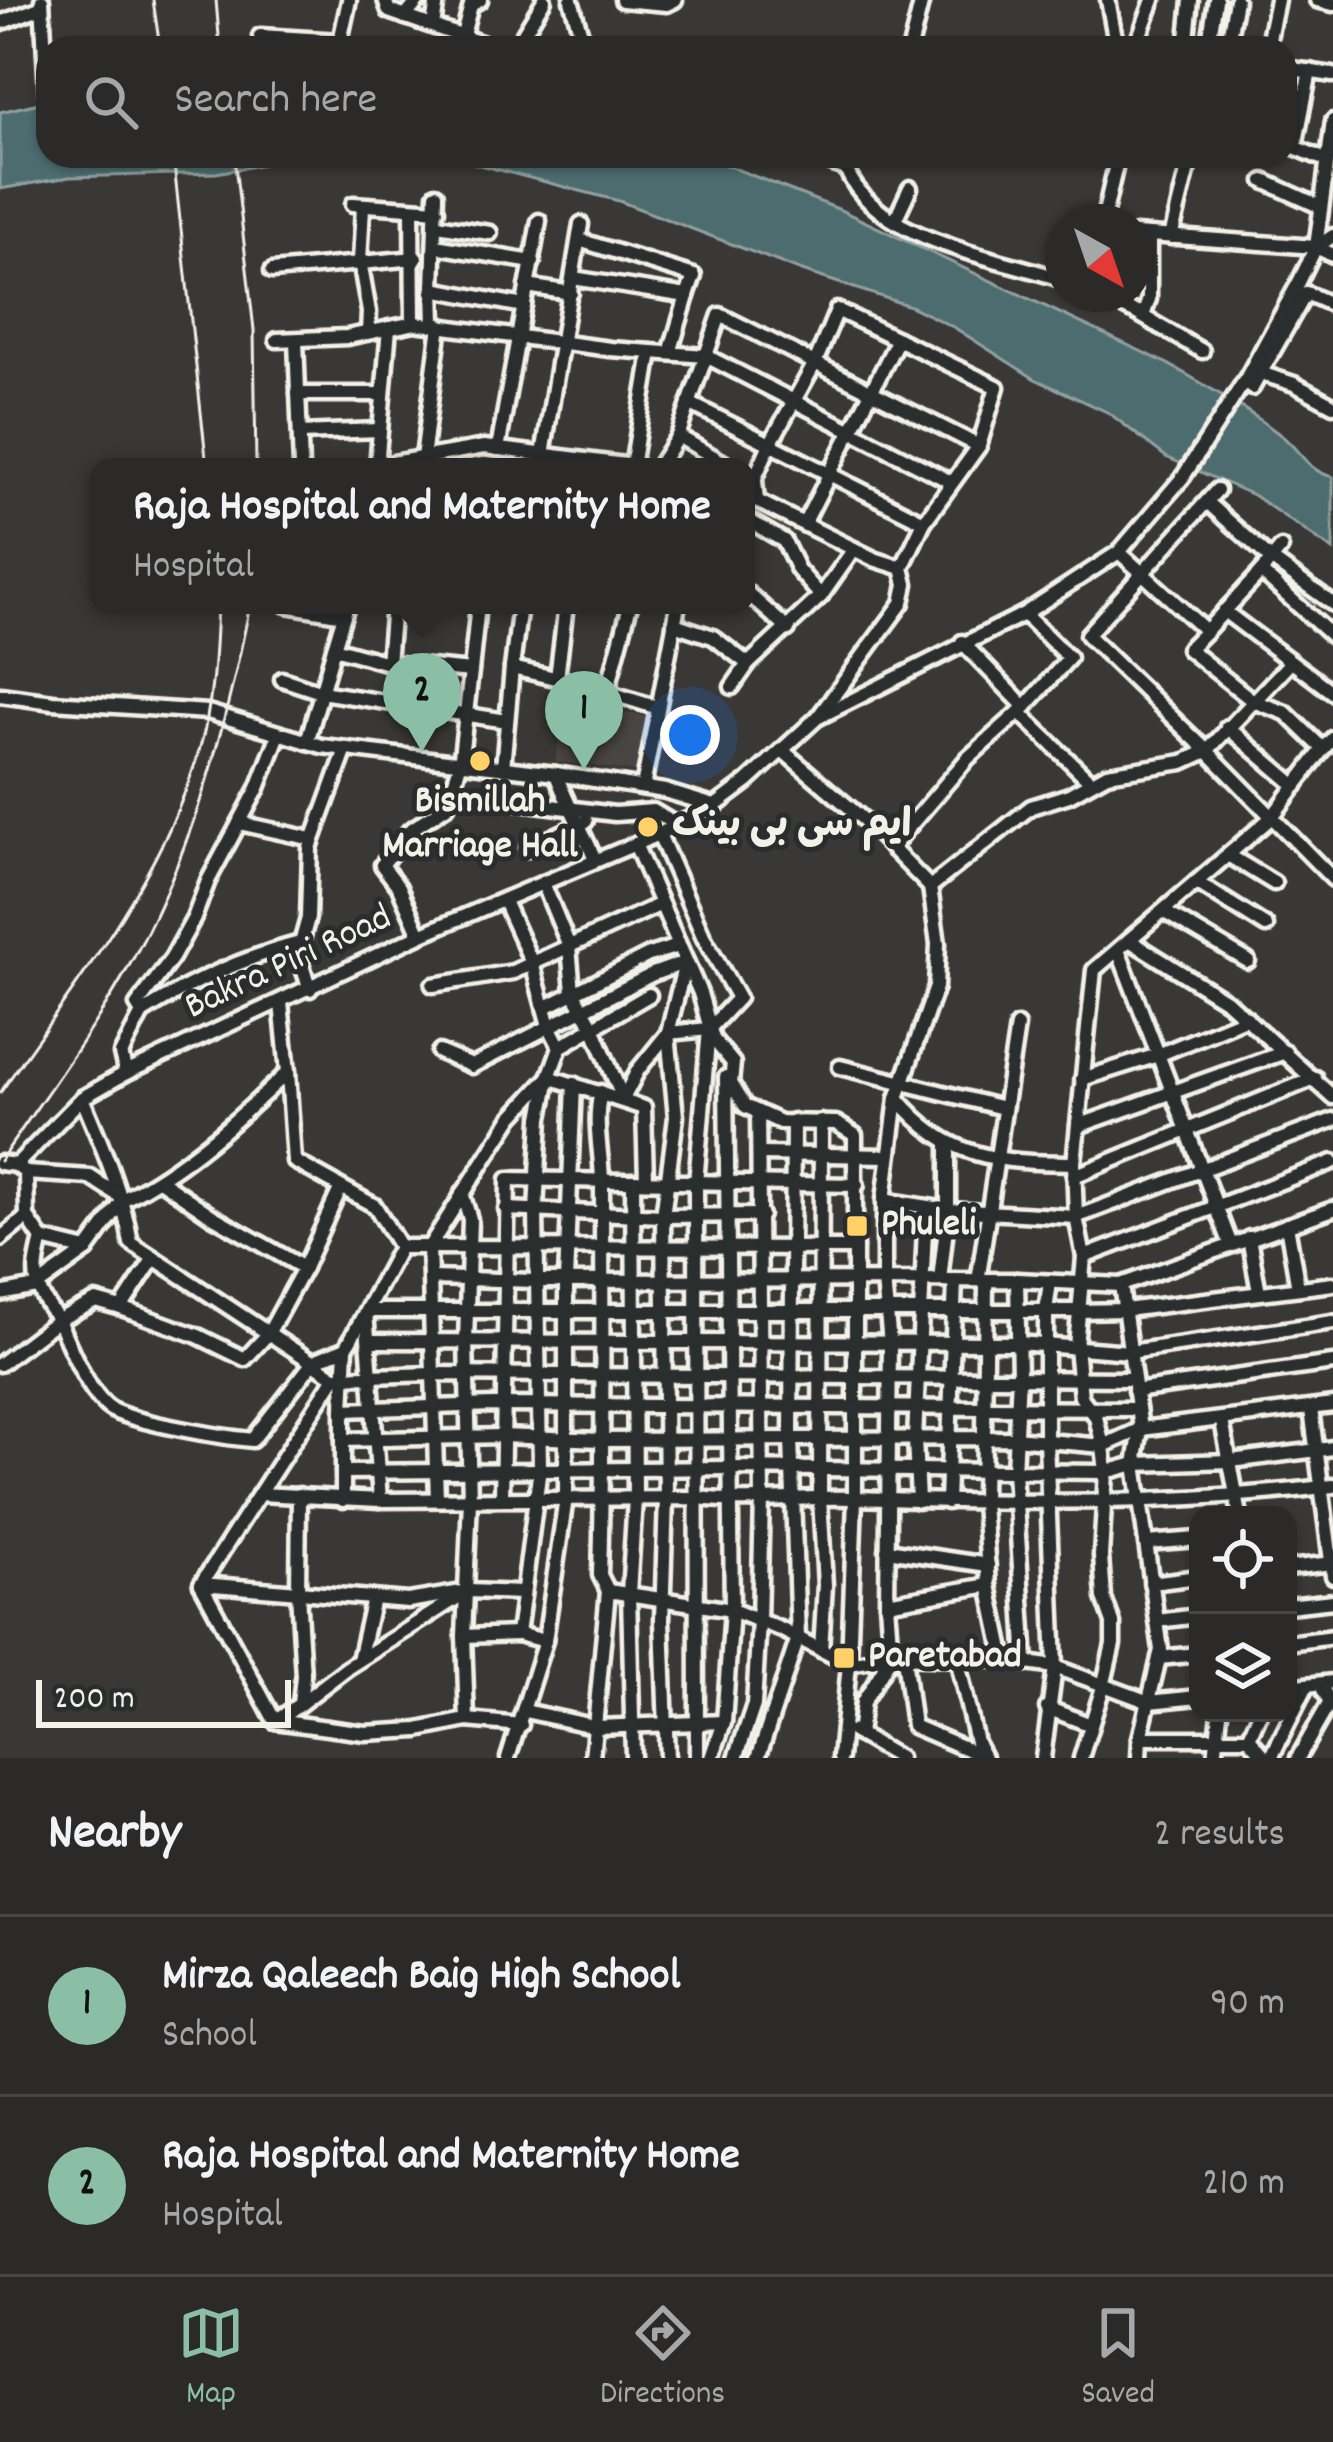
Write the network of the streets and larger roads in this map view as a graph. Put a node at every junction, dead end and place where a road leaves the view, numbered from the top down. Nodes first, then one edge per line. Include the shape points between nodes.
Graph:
1 (349, 0) edge
2 (385, 0) edge
3 (419, 0) edge
4 (436, 0) edge
5 (454, 0) edge
6 (544, 0) edge
7 (571, 0) edge
8 (622, 0) edge
9 (675, 0) edge
10 (922, 0) edge
11 (1108, 0) edge
12 (1153, 0) edge
13 (1191, 0) edge
14 (1216, 0) edge
15 (1236, 0) edge
16 (1277, 0) edge
17 (1317, 0) edge
18 (475, 2) edge
19 (42, 4) edge
20 (1333, 4) edge
21 (405, 17) junction
22 (0, 23) edge
23 (433, 26) junction
24 (464, 35) joint
25 (44, 36) edge
26 (342, 36) edge
27 (522, 36) edge
28 (582, 36) edge
29 (913, 36) edge
30 (1115, 36) edge
31 (1140, 36) edge
32 (1187, 36) edge
33 (1210, 36) edge
34 (1229, 36) edge
35 (1270, 36) edge
36 (1297, 69) edge
37 (1310, 71) junction
38 (1333, 75) edge
39 (1297, 119) edge
40 (1333, 121) edge
41 (1297, 148) edge
42 (1328, 161) junction
43 (1115, 168) edge
44 (1188, 168) edge
45 (845, 169) edge
46 (1264, 182) dead end
47 (910, 188) dead end
48 (436, 194) dead end
49 (1107, 204) edge
50 (1321, 207) junction
51 (412, 210) junction
52 (437, 217) junction
53 (895, 220) junction
54 (539, 221) dead end
55 (581, 224) dead end
56 (490, 232) dead end
57 (1153, 236) edge
58 (1333, 236) edge
59 (1171, 237) junction
60 (579, 241) junction
61 (435, 246) junction
62 (1316, 247) junction
63 (1333, 255) edge
64 (416, 258) junction
65 (533, 262) junction
66 (361, 263) junction
67 (272, 271) dead end
68 (1045, 274) edge
69 (573, 278) junction
70 (527, 286) junction
71 (433, 289) junction
72 (571, 293) junction
73 (687, 296) junction
74 (1333, 305) edge
75 (524, 306) junction
76 (1134, 312) edge
77 (1144, 312) edge
78 (1143, 316) junction
79 (413, 323) junction
80 (437, 325) junction
81 (389, 328) junction
82 (368, 332) junction
83 (516, 336) junction
84 (898, 339) junction
85 (278, 340) dead end
86 (296, 341) junction
87 (564, 342) junction
88 (1202, 351) dead end
89 (651, 352) junction
90 (670, 353) junction
91 (706, 356) junction
92 (815, 363) junction
93 (1260, 373) junction
94 (1252, 388) dead end
95 (872, 391) junction
96 (298, 394) junction
97 (383, 394) junction
98 (794, 401) junction
99 (689, 403) junction
100 (1333, 405) edge
101 (380, 430) junction
102 (851, 431) junction
103 (300, 433) junction
104 (678, 436) junction
105 (770, 444) junction
106 (979, 446) junction
107 (498, 449) junction
108 (301, 458) edge
109 (375, 458) edge
110 (423, 458) joint
111 (532, 458) edge
112 (544, 458) edge
113 (635, 458) edge
114 (664, 458) edge
115 (716, 458) edge
116 (755, 471) edge
117 (832, 475) junction
118 (951, 482) junction
119 (755, 493) edge
120 (924, 522) junction
121 (755, 524) edge
122 (804, 524) junction
123 (1282, 548) dead end
124 (854, 549) junction
125 (1119, 552) junction
126 (1272, 560) junction
127 (902, 568) junction
128 (1261, 572) junction
129 (1143, 575) junction
130 (821, 596) junction
131 (755, 600) edge
132 (1333, 604) edge
133 (1224, 611) junction
134 (345, 614) edge
135 (392, 614) edge
136 (477, 614) edge
137 (519, 614) edge
138 (565, 614) edge
139 (628, 614) edge
140 (676, 614) edge
141 (1024, 614) junction
142 (674, 624) junction
143 (788, 629) junction
144 (1206, 631) junction
145 (1087, 635) junction
146 (1333, 638) edge
147 (962, 642) junction
148 (334, 648) junction
149 (1065, 654) junction
150 (388, 663) junction
151 (1290, 663) junction
152 (748, 664) junction
153 (512, 668) junction
154 (472, 671) junction
155 (557, 678) junction
156 (282, 679) dead end
157 (732, 687) dead end
158 (321, 692) junction
159 (607, 692) junction
160 (1333, 693) edge
161 (0, 694) edge
162 (1253, 701) junction
163 (658, 708) junction
164 (1022, 710) junction
165 (465, 713) junction
166 (817, 718) junction
167 (507, 721) junction
168 (1226, 727) junction
169 (279, 734) junction
170 (307, 742) junction
171 (1328, 743) edge
172 (346, 749) junction
173 (783, 751) junction
174 (1207, 751) junction
175 (460, 765) junction
176 (502, 768) junction
177 (556, 774) junction
178 (1090, 781) junction
179 (1296, 786) junction
180 (644, 788) junction
181 (478, 797) dead end
182 (715, 806) junction
183 (568, 808) junction
184 (603, 813) junction
185 (1272, 818) junction
186 (239, 824) junction
187 (580, 824) junction
188 (676, 825) junction
189 (659, 834) junction
190 (312, 839) junction
191 (635, 844) junction
192 (891, 848) junction
193 (528, 849) dead end
194 (1228, 855) junction
195 (595, 860) junction
196 (1333, 879) edge
197 (1196, 882) junction
198 (1274, 883) dead end
199 (543, 884) junction
200 (930, 887) junction
201 (504, 901) junction
202 (659, 904) junction
203 (1163, 911) junction
204 (1266, 926) dead end
205 (420, 935) junction
206 (300, 943) junction
207 (1124, 945) junction
208 (569, 946) junction
209 (678, 946) junction
210 (1248, 961) dead end
211 (686, 962) junction
212 (532, 963) junction
213 (433, 985) dead end
214 (310, 989) junction
215 (573, 992) junction
216 (649, 994) dead end
217 (280, 1003) junction
218 (547, 1007) junction
219 (581, 1010) junction
220 (142, 1013) junction
221 (1246, 1018) junction
222 (592, 1025) junction
223 (1017, 1025) dead end
224 (549, 1026) junction
225 (709, 1029) junction
226 (668, 1033) junction
227 (560, 1047) junction
228 (439, 1052) dead end
229 (1285, 1052) junction
230 (725, 1054) junction
231 (1158, 1055) junction
232 (840, 1067) dead end
233 (289, 1072) junction
234 (126, 1073) junction
235 (549, 1077) junction
236 (1315, 1078) junction
237 (1082, 1079) junction
238 (902, 1083) junction
239 (574, 1084) junction
240 (601, 1092) junction
241 (1173, 1094) junction
242 (1333, 1097) edge
243 (82, 1098) junction
244 (897, 1098) junction
245 (623, 1099) junction
246 (1003, 1108) junction
247 (758, 1112) junction
248 (1333, 1120) edge
249 (794, 1121) junction
250 (821, 1122) junction
251 (1078, 1126) junction
252 (1188, 1132) junction
253 (948, 1145) junction
254 (760, 1154) junction
255 (792, 1154) junction
256 (820, 1154) junction
257 (857, 1154) junction
258 (890, 1156) junction
259 (995, 1157) junction
260 (1333, 1162) edge
261 (0, 1163) edge
262 (21, 1169) junction
263 (1202, 1169) junction
264 (1074, 1170) junction
265 (537, 1179) junction
266 (640, 1180) junction
267 (730, 1180) junction
268 (161, 1181) junction
269 (602, 1182) junction
270 (760, 1182) junction
271 (568, 1183) junction
272 (665, 1183) junction
273 (696, 1184) junction
274 (793, 1184) junction
275 (822, 1185) junction
276 (857, 1185) junction
277 (340, 1189) junction
278 (462, 1192) junction
279 (124, 1199) junction
280 (884, 1200) junction
281 (1216, 1206) junction
282 (926, 1208) junction
283 (506, 1209) junction
284 (1333, 1209) edge
285 (536, 1210) junction
286 (948, 1210) junction
287 (568, 1212) junction
288 (601, 1212) junction
289 (986, 1212) junction
290 (696, 1214) junction
291 (633, 1215) junction
292 (728, 1215) junction
293 (761, 1215) junction
294 (663, 1216) junction
295 (1076, 1216) junction
296 (27, 1217) junction
297 (1287, 1225) junction
298 (1249, 1238) junction
299 (0, 1239) edge
300 (42, 1239) junction
301 (1231, 1245) junction
302 (430, 1246) junction
303 (468, 1246) junction
304 (728, 1246) junction
305 (400, 1247) junction
306 (663, 1247) junction
307 (695, 1247) junction
308 (761, 1247) junction
309 (794, 1247) junction
310 (822, 1247) junction
311 (504, 1248) junction
312 (535, 1248) junction
313 (567, 1248) junction
314 (602, 1248) junction
315 (634, 1248) junction
316 (855, 1248) junction
317 (87, 1250) junction
318 (1084, 1257) junction
319 (154, 1258) junction
320 (304, 1268) junction
321 (433, 1277) junction
322 (728, 1278) junction
323 (760, 1279) junction
324 (792, 1279) junction
325 (467, 1280) junction
326 (600, 1280) junction
327 (664, 1280) junction
328 (695, 1280) junction
329 (822, 1280) junction
330 (947, 1280) junction
331 (982, 1280) junction
332 (1017, 1280) junction
333 (505, 1281) junction
334 (536, 1281) junction
335 (566, 1281) junction
336 (632, 1281) junction
337 (857, 1281) junction
338 (884, 1281) junction
339 (921, 1281) junction
340 (1050, 1282) junction
341 (1079, 1283) junction
342 (1333, 1284) edge
343 (1121, 1285) junction
344 (36, 1287) junction
345 (1298, 1288) junction
346 (1259, 1292) junction
347 (0, 1294) edge
348 (121, 1308) junction
349 (433, 1310) junction
350 (1125, 1310) junction
351 (366, 1311) junction
352 (467, 1311) junction
353 (600, 1311) junction
354 (632, 1311) junction
355 (665, 1311) junction
356 (695, 1311) junction
357 (760, 1311) junction
358 (921, 1311) junction
359 (1046, 1311) junction
360 (1079, 1311) junction
361 (502, 1312) junction
362 (535, 1312) junction
363 (568, 1312) junction
364 (728, 1312) junction
365 (822, 1312) junction
366 (857, 1312) junction
367 (951, 1312) junction
368 (984, 1312) junction
369 (1018, 1312) junction
370 (792, 1313) junction
371 (887, 1313) junction
372 (58, 1320) junction
373 (1333, 1322) edge
374 (268, 1334) junction
375 (370, 1341) junction
376 (466, 1341) junction
377 (694, 1341) junction
378 (761, 1341) junction
379 (433, 1342) junction
380 (503, 1342) junction
381 (535, 1342) junction
382 (567, 1342) junction
383 (633, 1342) junction
384 (728, 1342) junction
385 (792, 1342) junction
386 (920, 1342) junction
387 (601, 1343) junction
388 (822, 1343) junction
389 (1018, 1343) junction
390 (662, 1344) junction
391 (857, 1344) junction
392 (890, 1344) junction
393 (951, 1344) junction
394 (986, 1344) junction
395 (1047, 1344) junction
396 (1076, 1347) junction
397 (346, 1348) junction
398 (1130, 1352) junction
399 (314, 1361) junction
400 (1333, 1363) edge
401 (0, 1364) edge
402 (434, 1374) junction
403 (467, 1374) junction
404 (502, 1375) junction
405 (567, 1375) junction
406 (632, 1375) junction
407 (663, 1375) junction
408 (696, 1375) junction
409 (761, 1375) junction
410 (792, 1375) junction
411 (372, 1376) junction
412 (538, 1376) junction
413 (602, 1376) junction
414 (729, 1376) junction
415 (823, 1376) junction
416 (856, 1376) junction
417 (890, 1376) junction
418 (920, 1376) junction
419 (986, 1376) junction
420 (1019, 1376) junction
421 (952, 1377) junction
422 (1048, 1377) junction
423 (1080, 1377) junction
424 (339, 1378) junction
425 (1134, 1385) junction
426 (1333, 1405) edge
427 (504, 1406) junction
428 (663, 1406) junction
429 (436, 1407) junction
430 (468, 1407) junction
431 (634, 1407) junction
432 (695, 1407) junction
433 (730, 1407) junction
434 (373, 1408) junction
435 (537, 1408) junction
436 (568, 1408) junction
437 (602, 1408) junction
438 (760, 1408) junction
439 (822, 1408) junction
440 (855, 1408) junction
441 (983, 1408) junction
442 (1015, 1408) junction
443 (1046, 1408) junction
444 (1311, 1408) junction
445 (791, 1409) junction
446 (889, 1409) junction
447 (918, 1409) junction
448 (1089, 1409) junction
449 (1138, 1409) junction
450 (343, 1410) junction
451 (951, 1410) junction
452 (1222, 1421) junction
453 (1141, 1429) junction
454 (502, 1436) junction
455 (467, 1437) junction
456 (664, 1437) junction
457 (696, 1437) junction
458 (729, 1437) junction
459 (373, 1438) junction
460 (436, 1438) junction
461 (538, 1438) junction
462 (633, 1438) junction
463 (1014, 1438) junction
464 (568, 1439) junction
465 (759, 1439) junction
466 (790, 1439) junction
467 (823, 1439) junction
468 (856, 1439) junction
469 (915, 1439) junction
470 (982, 1439) junction
471 (343, 1440) junction
472 (602, 1440) junction
473 (888, 1440) junction
474 (952, 1440) junction
475 (1046, 1440) junction
476 (1103, 1446) junction
477 (1333, 1448) edge
478 (1318, 1450) junction
479 (1231, 1461) junction
480 (1135, 1464) junction
481 (501, 1468) junction
482 (540, 1468) junction
483 (567, 1468) junction
484 (697, 1468) junction
485 (729, 1468) junction
486 (604, 1469) junction
487 (634, 1469) junction
488 (665, 1469) junction
489 (760, 1469) junction
490 (792, 1469) junction
491 (822, 1469) junction
492 (854, 1469) junction
493 (437, 1470) junction
494 (468, 1470) junction
495 (888, 1470) junction
496 (917, 1471) junction
497 (1014, 1471) junction
498 (343, 1472) junction
499 (375, 1472) junction
500 (949, 1472) junction
501 (982, 1472) junction
502 (1047, 1472) junction
503 (1106, 1472) junction
504 (1328, 1487) edge
505 (259, 1493) junction
506 (299, 1495) junction
507 (792, 1497) junction
508 (502, 1498) junction
509 (537, 1498) junction
510 (566, 1498) junction
511 (635, 1498) junction
512 (666, 1498) junction
513 (698, 1498) junction
514 (820, 1498) junction
515 (855, 1498) junction
516 (1238, 1498) junction
517 (437, 1499) junction
518 (470, 1499) junction
519 (762, 1499) junction
520 (344, 1500) junction
521 (380, 1500) junction
522 (602, 1500) junction
523 (887, 1500) junction
524 (918, 1501) junction
525 (1047, 1501) junction
526 (1140, 1501) junction
527 (730, 1502) junction
528 (947, 1502) junction
529 (1017, 1502) junction
530 (1102, 1502) junction
531 (983, 1503) junction
532 (1239, 1506) edge
533 (1330, 1527) edge
534 (1189, 1539) edge
535 (1146, 1543) junction
536 (887, 1550) junction
537 (988, 1565) junction
538 (1332, 1567) edge
539 (1297, 1568) edge
540 (1189, 1578) edge
541 (1151, 1582) junction
542 (201, 1584) junction
543 (989, 1585) junction
544 (468, 1591) junction
545 (608, 1591) junction
546 (298, 1592) junction
547 (523, 1593) junction
548 (629, 1593) junction
549 (663, 1596) junction
550 (373, 1598) junction
551 (1333, 1601) edge
552 (695, 1602) junction
553 (887, 1603) junction
554 (1297, 1605) edge
555 (732, 1610) junction
556 (1189, 1617) edge
557 (759, 1621) junction
558 (1156, 1621) junction
559 (518, 1634) junction
560 (464, 1636) junction
561 (1333, 1637) edge
562 (798, 1638) junction
563 (545, 1640) junction
564 (1297, 1642) edge
565 (821, 1650) junction
566 (1189, 1655) edge
567 (897, 1657) junction
568 (958, 1658) junction
569 (1159, 1658) junction
570 (359, 1660) junction
571 (1005, 1660) junction
572 (849, 1664) junction
573 (1027, 1664) junction
574 (1055, 1667) junction
575 (1320, 1684) edge
576 (1103, 1687) junction
577 (1189, 1698) edge
578 (1149, 1702) junction
579 (300, 1704) junction
580 (1047, 1708) junction
581 (523, 1718) junction
582 (467, 1720) junction
583 (696, 1720) junction
584 (275, 1721) junction
585 (724, 1722) junction
586 (1220, 1722) edge
587 (1256, 1722) edge
588 (665, 1724) junction
589 (843, 1725) junction
590 (1091, 1725) junction
591 (597, 1727) junction
592 (632, 1727) junction
593 (860, 1735) junction
594 (1220, 1737) junction
595 (1140, 1738) junction
596 (1249, 1738) junction
597 (984, 1757) edge
598 (508, 1758) edge
599 (592, 1758) edge
600 (633, 1758) edge
601 (667, 1758) edge
602 (697, 1758) edge
603 (712, 1758) edge
604 (736, 1758) edge
605 (758, 1758) edge
606 (840, 1758) edge
607 (899, 1758) edge
608 (1043, 1758) edge
609 (1081, 1758) edge
610 (1139, 1758) edge
611 (1215, 1758) edge
612 (1269, 1758) edge
613 (1298, 1758) edge

1 - 26 street
2 - 21 street
3 - 21 street
4 - 23 street
5 - 18 street
6 - 27 street
7 - 28 street
8 - 9 street
10 - 29 street
11 - 30 street
12 - 31 street
13 - 32 street
14 - 33 street
15 - 34 street
16 - 35 street
17 - 20 street
18 - 24 street
19 - 22 street
19 - 25 street
21 - 23 street
23 - 24 street
36 - 37 street
37 - 38 street
37 - 39 street
40 - 42 street
41 - 42 street
42 - 50 street
43 - 49 street
44 - 59 street
45 - 53 street via 855,191
46 - 50 street
47 - 53 street
48 - 52 street
50 - 62 street
51 - 52 street
51 - 64 street
51 - 66 street via 358,206
52 - 56 street
52 - 61 street
53 - 68 street via 947,247
54 - 65 street
55 - 60 street
57 - 59 street
58 - 62 street
59 - 62 street
60 - 69 street
60 - 73 street via 694,275
61 - 65 street
61 - 71 street
62 - 63 street
62 - 125 street, Bakra Piri Road via 1183,477
64 - 66 street
64 - 79 street
65 - 70 street
66 - 67 street
66 - 82 street
69 - 72 street
69 - 73 street
70 - 72 street
70 - 75 street
71 - 75 street
71 - 80 street
72 - 87 street
73 - 90 street
74 - 93 street via 1306,293
75 - 83 street
76 - 78 street
77 - 78 street
78 - 88 street
79 - 80 street
79 - 81 street
80 - 83 street
80 - 110 street
81 - 82 street
81 - 97 street
82 - 86 street
83 - 87 street
83 - 107 street
84 - 92 street via 837,310
84 - 95 street
84 - 106 street via 998,387
85 - 86 street
86 - 96 street
87 - 89 street
87 - 112 street
89 - 90 street
89 - 113 street
90 - 91 street
91 - 92 street via 720,315
91 - 98 street
91 - 99 street
92 - 95 street
92 - 98 street
93 - 94 street
93 - 100 street
95 - 102 street
95 - 106 street
96 - 97 street
96 - 103 street
97 - 101 street
98 - 102 street
98 - 105 street
99 - 104 street
99 - 105 street
101 - 103 street
101 - 109 street
102 - 117 street
102 - 118 street
103 - 108 street
104 - 114 street
104 - 115 street
105 - 116 street
105 - 117 street
106 - 118 street
107 - 110 street
107 - 111 street
117 - 120 street
117 - 122 street
118 - 120 street
119 - 122 street
120 - 127 street
121 - 130 street via 784,541
122 - 124 street
123 - 126 street
124 - 127 street
124 - 130 street
125 - 129 street
125 - 141 street, Bakra Piri Road
126 - 128 street
126 - 129 street via 1212,496
126 - 132 street
127 - 166 street via 902,603
128 - 133 street
128 - 146 street
129 - 144 street
129 - 145 street
130 - 143 street
131 - 143 street
133 - 144 street
133 - 151 street
134 - 148 street
135 - 150 street
136 - 154 street
137 - 153 street
138 - 155 street
139 - 159 street
140 - 142 street
141 - 147 street, Bakra Piri Road
141 - 149 street
142 - 152 street via 713,638
142 - 163 street
143 - 152 street
144 - 162 street via 1188,650
145 - 149 street
145 - 174 street
147 - 164 street
147 - 166 street, Bakra Piri Road
148 - 150 street
148 - 158 street
149 - 164 street
150 - 154 street
151 - 160 street
151 - 162 street
152 - 157 street
153 - 155 street
153 - 167 street
154 - 165 street
155 - 159 street
156 - 158 street
158 - 165 street
158 - 170 street
159 - 163 street
161 - 169 street via 208,712
162 - 168 street
162 - 171 street
163 - 180 street
164 - 178 street
164 - 192 street via 968,758
165 - 167 street
165 - 175 street
166 - 173 street, Bakra Piri Road
167 - 176 street
168 - 174 street
168 - 179 street
169 - 170 street
169 - 186 street
170 - 172 street
171 - 179 street
172 - 175 street
172 - 190 street
173 - 182 street, Bakra Piri Road
173 - 192 street
174 - 178 street
174 - 185 street
175 - 176 street
175 - 205 street via 447,806 409,831 382,865
176 - 177 street
177 - 180 street
177 - 183 street
178 - 200 street via 1031,808
179 - 185 street
180 - 182 street
181 - 183 street
182 - 188 street, Bakra Piri Road
183 - 184 street
183 - 187 street
184 - 187 street
184 - 188 street via 653,811
185 - 194 street
185 - 196 street
186 - 190 street
186 - 220 street via 172,958 137,1005
187 - 193 street
187 - 195 street
188 - 189 street, Bakra Piri Road
189 - 191 street, Bakra Piri Road
189 - 225 street via 738,998
190 - 206 street
191 - 195 street, Bakra Piri Road
191 - 202 street
192 - 200 street
194 - 197 street
194 - 198 street
195 - 199 street, Bakra Piri Road
197 - 203 street
197 - 204 street
199 - 201 street, Bakra Piri Road
199 - 208 street
200 - 238 street via 937,987
201 - 205 street, Bakra Piri Road
201 - 212 street
202 - 208 street
202 - 209 street
203 - 207 street
203 - 210 street
205 - 214 street, Bakra Piri Road
206 - 214 street
206 - 220 street via 189,982
207 - 221 street
207 - 231 street
207 - 237 street via 1094,970
208 - 212 street
208 - 215 street
209 - 211 street
209 - 215 street
211 - 219 street
211 - 225 street
211 - 226 street
212 - 213 street
212 - 218 street
214 - 217 street, Bakra Piri Road
215 - 218 street
215 - 219 street
216 - 222 street
217 - 233 street
217 - 234 street, Bakra Piri Road
218 - 224 street
219 - 222 street
219 - 224 street
220 - 234 street via 121,1054
221 - 229 street
221 - 231 street
222 - 227 street
222 - 245 street
223 - 246 street
224 - 227 street
224 - 228 street via 472,1066
225 - 226 street
225 - 230 street
225 - 273 street
226 - 245 street
226 - 272 street via 676,1117
227 - 235 street
229 - 236 street
229 - 241 street
230 - 247 street via 731,1083
230 - 267 street
231 - 237 street
231 - 241 street
232 - 238 street
233 - 268 street
233 - 277 street via 294,1162
234 - 243 street, Bakra Piri Road
235 - 239 street
235 - 265 street
235 - 278 street
236 - 242 street
236 - 252 street
237 - 251 street
238 - 244 street
238 - 246 street
239 - 240 street
239 - 271 street
240 - 245 street
240 - 269 street via 595,1114
241 - 251 street
241 - 252 street
243 - 262 street, Bakra Piri Road
243 - 279 street
244 - 253 street
244 - 258 street
245 - 266 street via 644,1108
246 - 259 street
247 - 249 street
247 - 254 street
248 - 263 street
249 - 250 street
249 - 255 street
250 - 256 street
250 - 257 street via 855,1135
251 - 264 street
252 - 263 street
252 - 264 street
253 - 259 street
253 - 286 street
254 - 255 street
254 - 270 street
255 - 256 street
255 - 274 street
256 - 257 street
256 - 275 street
257 - 258 street
257 - 276 street
258 - 280 street
259 - 264 street
259 - 289 street
260 - 281 street
261 - 262 street
262 - 279 street via 89,1177
262 - 296 street
263 - 281 street
263 - 295 street
264 - 295 street
265 - 271 street
265 - 283 street via 508,1179
265 - 285 street
266 - 269 street
266 - 272 street
266 - 291 street
267 - 270 street
267 - 273 street
267 - 292 street
268 - 279 street
268 - 320 street
269 - 271 street
269 - 288 street
270 - 274 street
270 - 293 street
271 - 287 street
272 - 273 street
272 - 294 street
273 - 290 street
274 - 275 street
274 - 309 street
275 - 276 street
275 - 310 street
276 - 316 street
277 - 305 street via 375,1206
277 - 320 street
278 - 302 street
278 - 303 street
279 - 317 street
279 - 319 street via 131,1243
280 - 282 street
280 - 338 street
281 - 301 street
281 - 318 street
282 - 286 street
282 - 339 street
283 - 285 street
283 - 311 street
284 - 297 street
285 - 287 street
285 - 312 street
286 - 289 street
286 - 330 street
287 - 288 street
287 - 313 street
288 - 291 street
288 - 314 street
289 - 295 street
289 - 331 street
290 - 292 street
290 - 294 street
290 - 307 street
291 - 294 street
291 - 315 street
292 - 293 street
292 - 304 street
293 - 308 street
294 - 306 street
295 - 318 street
296 - 299 street
296 - 300 street
297 - 298 street
297 - 345 street
298 - 301 street
298 - 346 street
300 - 317 street
300 - 344 street
301 - 343 street
302 - 303 street
302 - 305 street
302 - 321 street
303 - 311 street
303 - 325 street
304 - 307 street
304 - 308 street
304 - 322 street
305 - 351 street
306 - 307 street
306 - 315 street
306 - 327 street
307 - 328 street
308 - 309 street
308 - 323 street
309 - 310 street
309 - 324 street
310 - 316 street
310 - 329 street
311 - 312 street
311 - 333 street
312 - 313 street
312 - 334 street
313 - 314 street
313 - 335 street
314 - 315 street
314 - 326 street
315 - 336 street
316 - 337 street
317 - 344 street
318 - 341 street
319 - 348 street
319 - 374 street
320 - 374 street
321 - 325 street
321 - 349 street
322 - 323 street
322 - 328 street
322 - 364 street
323 - 324 street
323 - 357 street
324 - 329 street
324 - 370 street
325 - 333 street
325 - 352 street
326 - 335 street
326 - 336 street
326 - 353 street
327 - 328 street
327 - 336 street
327 - 355 street
328 - 356 street
329 - 337 street
329 - 365 street
330 - 331 street
330 - 339 street
330 - 367 street
331 - 332 street
331 - 368 street
332 - 340 street
332 - 369 street
333 - 334 street
333 - 361 street
334 - 335 street
334 - 362 street
335 - 363 street
336 - 354 street
337 - 338 street
337 - 366 street
338 - 339 street
338 - 371 street
339 - 358 street
340 - 341 street
340 - 359 street
341 - 343 street
341 - 360 street
342 - 345 street
343 - 350 street
344 - 347 street
344 - 372 street
345 - 346 street
346 - 350 street
348 - 372 street via 96,1301
348 - 374 street via 244,1359
349 - 351 street
349 - 352 street
349 - 379 street
350 - 360 street
350 - 398 street
351 - 375 street
351 - 397 street
352 - 361 street
352 - 376 street
353 - 354 street
353 - 363 street
353 - 387 street
354 - 355 street
354 - 383 street
355 - 356 street
355 - 390 street
356 - 364 street
356 - 377 street
357 - 364 street
357 - 370 street
357 - 378 street
358 - 367 street
358 - 371 street
358 - 386 street
359 - 360 street
359 - 369 street
359 - 395 street
360 - 396 street
361 - 362 street
361 - 380 street
362 - 363 street
362 - 381 street
363 - 382 street
364 - 384 street
365 - 366 street
365 - 370 street
365 - 388 street
366 - 371 street
366 - 391 street
367 - 368 street
367 - 393 street
368 - 369 street
368 - 394 street
369 - 389 street
370 - 385 street
371 - 392 street
372 - 399 street via 109,1409 214,1436 252,1440
372 - 401 street
373 - 398 street
374 - 399 street
375 - 379 street
375 - 411 street
376 - 379 street
376 - 380 street
376 - 403 street
377 - 384 street
377 - 390 street
377 - 408 street
378 - 384 street
378 - 385 street
378 - 409 street
379 - 402 street
380 - 381 street
380 - 404 street
381 - 382 street
381 - 412 street
382 - 387 street
382 - 405 street
383 - 387 street
383 - 390 street
383 - 406 street
384 - 414 street
385 - 388 street
385 - 410 street
386 - 392 street
386 - 393 street
386 - 418 street
387 - 413 street
388 - 391 street
388 - 415 street
389 - 394 street
389 - 395 street
389 - 420 street
390 - 407 street
391 - 392 street
391 - 416 street
392 - 417 street
393 - 394 street
393 - 421 street
394 - 419 street
395 - 396 street
395 - 422 street
396 - 398 street
396 - 423 street
397 - 399 street
397 - 424 street
398 - 425 street
399 - 424 street
400 - 425 street
402 - 403 street
402 - 411 street
402 - 429 street
403 - 404 street
403 - 430 street
404 - 412 street
404 - 427 street
405 - 412 street
405 - 413 street
405 - 436 street
406 - 407 street
406 - 413 street
406 - 431 street
407 - 408 street
407 - 428 street
408 - 414 street
408 - 432 street
409 - 410 street
409 - 414 street
409 - 438 street
410 - 415 street
410 - 445 street
411 - 424 street
411 - 434 street
412 - 435 street
413 - 437 street
414 - 433 street
415 - 416 street
415 - 439 street
416 - 417 street
416 - 440 street
417 - 418 street
417 - 446 street
418 - 421 street
418 - 447 street
419 - 420 street
419 - 421 street
419 - 441 street
420 - 422 street
420 - 442 street
421 - 451 street
422 - 423 street
422 - 443 street
423 - 425 street
423 - 448 street
424 - 450 street
424 - 505 street
425 - 449 street
426 - 444 street
427 - 430 street
427 - 435 street
427 - 454 street
428 - 431 street
428 - 432 street
428 - 456 street
429 - 430 street
429 - 434 street
429 - 460 street
430 - 455 street
431 - 437 street
431 - 462 street
432 - 433 street
432 - 457 street
433 - 438 street
433 - 458 street
434 - 450 street
434 - 459 street
435 - 436 street
435 - 461 street
436 - 437 street
436 - 464 street
437 - 472 street
438 - 445 street
438 - 465 street
439 - 440 street
439 - 445 street
439 - 467 street
440 - 446 street
440 - 468 street
441 - 442 street
441 - 451 street
441 - 470 street
442 - 443 street
442 - 463 street
443 - 448 street
443 - 475 street
444 - 452 street
444 - 478 street
445 - 466 street
446 - 447 street
446 - 473 street
447 - 451 street
447 - 469 street
448 - 449 street
448 - 476 street
449 - 453 street
450 - 471 street
451 - 474 street
452 - 453 street
452 - 479 street
453 - 476 street
453 - 480 street
454 - 455 street
454 - 461 street
454 - 481 street
455 - 460 street
455 - 494 street
456 - 457 street
456 - 462 street
456 - 488 street
457 - 458 street
457 - 484 street
458 - 465 street
458 - 485 street
459 - 460 street
459 - 471 street
459 - 499 street
460 - 493 street
461 - 464 street
461 - 482 street
462 - 472 street
462 - 487 street
463 - 470 street
463 - 475 street
463 - 497 street
464 - 472 street
464 - 483 street
465 - 466 street
465 - 489 street
466 - 467 street
466 - 490 street
467 - 468 street
467 - 491 street
468 - 473 street
468 - 492 street
469 - 473 street
469 - 474 street
469 - 496 street
470 - 474 street
470 - 501 street
471 - 498 street
472 - 486 street
473 - 495 street
474 - 500 street
475 - 476 street
475 - 502 street
476 - 503 street
477 - 478 street
478 - 479 street
478 - 504 street
479 - 480 street
479 - 516 street
480 - 503 street
480 - 526 street
481 - 482 street
481 - 494 street
481 - 508 street
482 - 483 street
482 - 509 street
483 - 486 street
483 - 510 street
484 - 485 street
484 - 488 street
484 - 513 street
485 - 489 street
485 - 527 street
486 - 487 street
486 - 522 street
487 - 488 street
487 - 511 street
488 - 512 street
489 - 490 street
489 - 519 street
490 - 491 street
490 - 507 street
491 - 492 street
491 - 514 street
492 - 495 street
492 - 515 street
493 - 494 street
493 - 499 street
493 - 517 street
494 - 518 street
495 - 496 street
495 - 523 street
496 - 500 street
496 - 524 street
497 - 501 street
497 - 502 street
497 - 529 street
498 - 499 street
498 - 520 street
499 - 521 street
500 - 501 street
500 - 528 street
501 - 531 street
502 - 503 street
502 - 525 street
503 - 530 street
504 - 516 street
504 - 533 street
505 - 506 street
505 - 542 street
506 - 520 street
506 - 546 street
507 - 514 street
507 - 519 street
507 - 562 street
508 - 509 street
508 - 518 street
509 - 510 street
509 - 547 street
510 - 522 street
510 - 563 street
511 - 512 street
511 - 522 street
511 - 548 street
512 - 513 street
512 - 549 street
513 - 527 street
513 - 552 street
514 - 515 street
514 - 565 street
515 - 523 street
515 - 572 street
516 - 526 street
516 - 532 street
517 - 518 street
517 - 521 street
518 - 544 street
519 - 527 street
519 - 557 street
520 - 521 street
522 - 545 street via 600,1576
523 - 524 street
523 - 536 street
524 - 528 street
525 - 529 street
525 - 530 street
525 - 574 street
526 - 530 street
526 - 535 street
527 - 555 street
528 - 531 street
529 - 531 street
529 - 573 street
530 - 576 street via 1104,1598 1113,1623
531 - 537 street
533 - 538 street
534 - 535 street
535 - 541 street
536 - 537 street
536 - 553 street
537 - 543 street
538 - 539 street
540 - 541 street
541 - 558 street
542 - 546 street
542 - 584 street
543 - 553 street
543 - 571 street
544 - 547 street
544 - 550 street
544 - 560 street
544 - 570 street
545 - 548 street
545 - 591 street
546 - 550 street
546 - 579 street
547 - 559 street
548 - 549 street
548 - 592 street
549 - 552 street
549 - 588 street
550 - 570 street
551 - 554 street
552 - 555 street
552 - 583 street
553 - 567 street
555 - 557 street
555 - 585 street
556 - 558 street
557 - 562 street
557 - 604 street via 754,1705
558 - 569 street
559 - 560 street
559 - 563 street
560 - 582 street
561 - 564 street
562 - 565 street
562 - 605 street
563 - 581 street
565 - 572 street
566 - 569 street
567 - 568 street
567 - 572 street
567 - 593 street via 863,1702
567 - 597 street via 914,1726
568 - 571 street
568 - 597 street
569 - 578 street
570 - 579 street
571 - 573 street
572 - 589 street
573 - 574 street
574 - 576 street
574 - 580 street
575 - 612 street
575 - 613 street via 1330,1702
576 - 578 street
576 - 590 street
577 - 578 street
578 - 595 street
579 - 584 street
580 - 590 street
580 - 608 street
581 - 582 street
581 - 591 street
581 - 598 street
582 - 584 street via 365,1733
583 - 585 street
583 - 588 street
583 - 602 street
585 - 603 street
586 - 594 street
587 - 596 street
588 - 592 street
588 - 601 street
589 - 593 street
589 - 606 street
590 - 609 street
591 - 592 street
591 - 599 street
592 - 600 street
593 - 607 street
594 - 595 street
594 - 596 street
594 - 611 street
595 - 610 street
596 - 612 street

